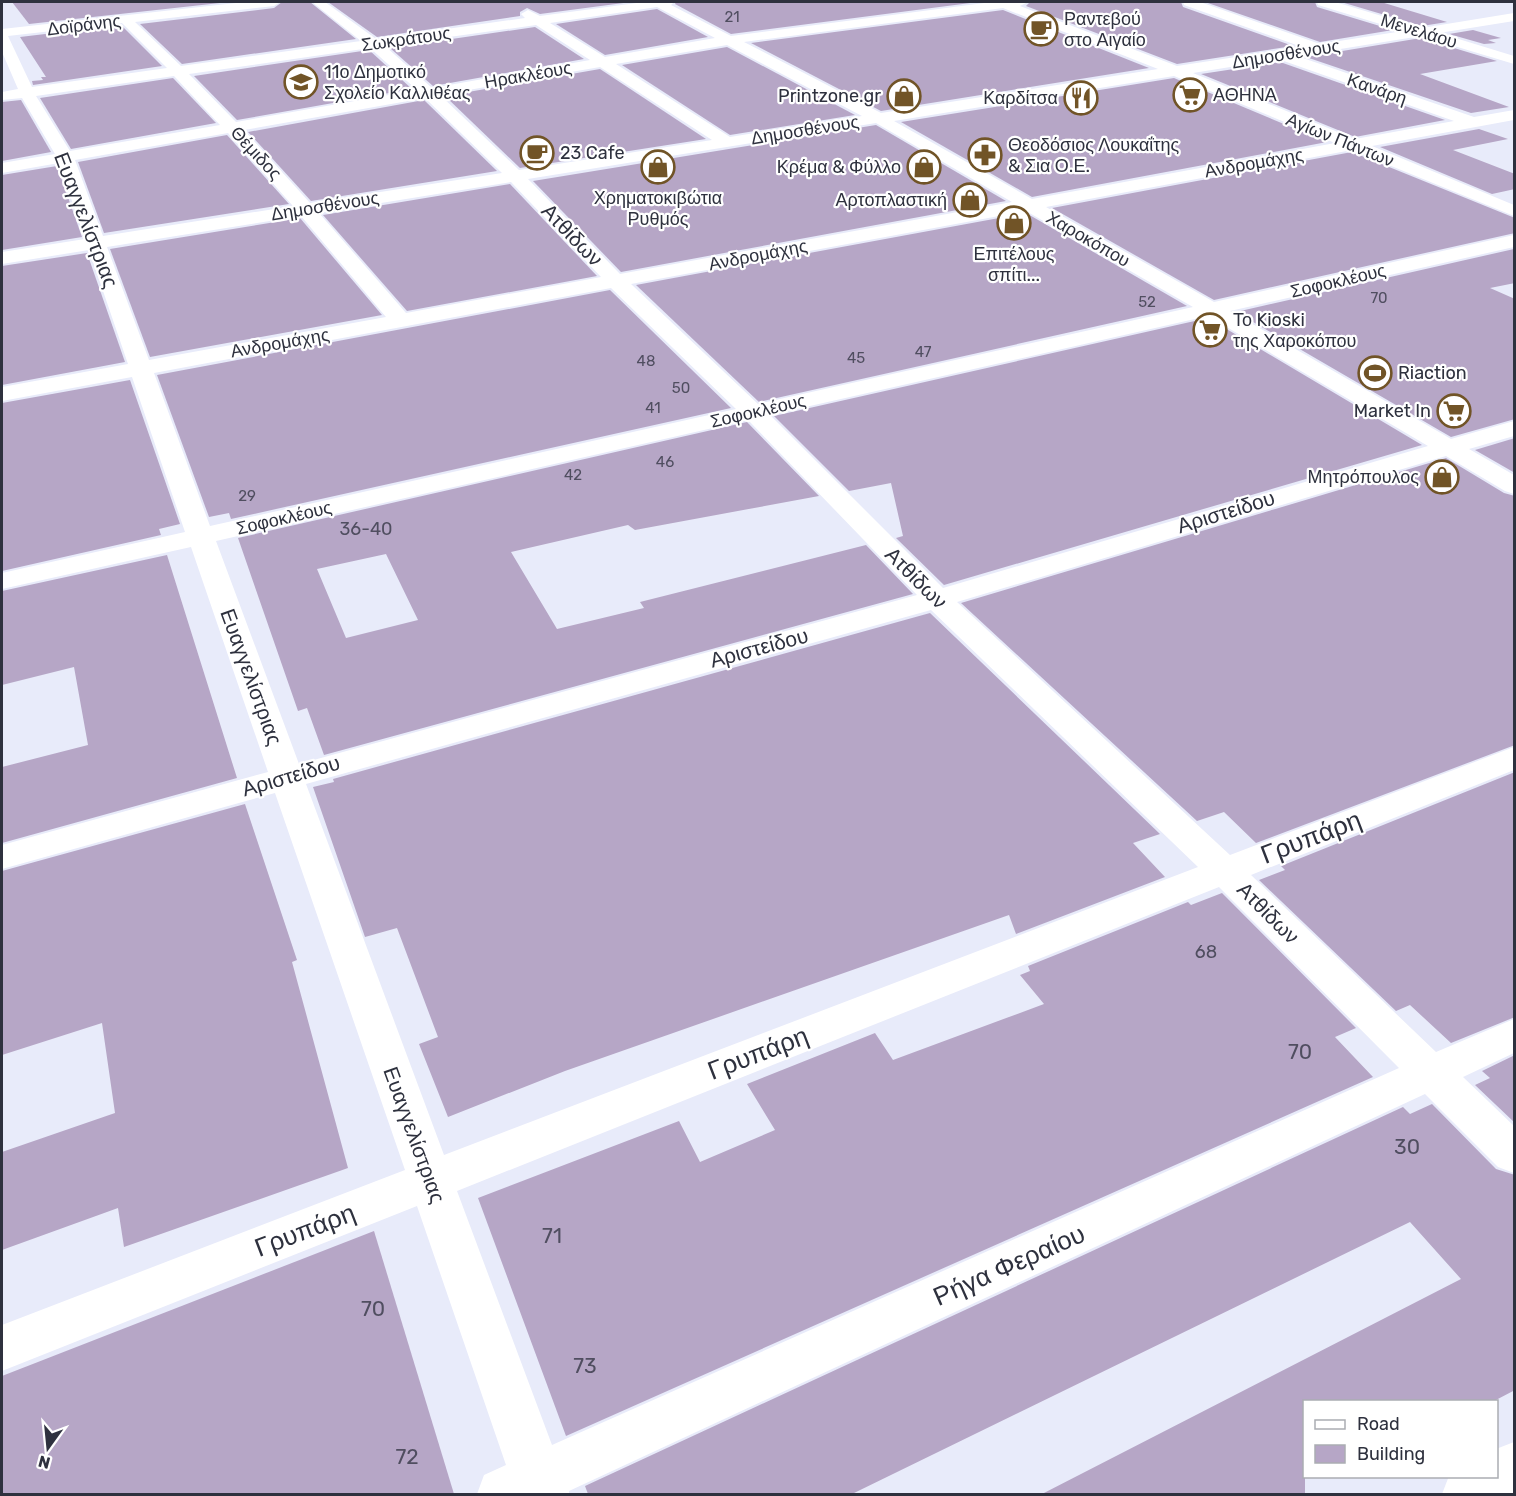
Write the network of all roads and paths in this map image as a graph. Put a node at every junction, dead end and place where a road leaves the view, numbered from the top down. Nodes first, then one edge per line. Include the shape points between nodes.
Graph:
1 (239, 2) edge
2 (274, 2) edge
3 (318, 2) edge
4 (661, 2) edge
5 (1022, 2) edge
6 (1189, 2) edge
7 (1323, 2) edge
8 (1001, 3) edge
9 (519, 8) dead end
10 (1515, 17) edge
11 (126, 20) junction
12 (538, 20) junction
13 (1422, 32) junction
14 (2, 33) edge
15 (2, 38) edge
16 (729, 40) junction
17 (374, 44) junction
18 (1320, 49) junction
19 (1280, 55) junction
20 (1515, 60) edge
21 (600, 62) junction
22 (1176, 71) junction
23 (180, 72) junction
24 (428, 92) junction
25 (27, 93) junction
26 (2, 96) edge
27 (1515, 115) edge
28 (878, 118) junction
29 (1474, 122) junction
30 (231, 127) junction
31 (727, 142) junction
32 (1352, 145) junction
33 (65, 157) junction
34 (2, 168) edge
35 (515, 176) junction
36 (1027, 205) junction
37 (307, 209) junction
38 (1515, 211) edge
39 (1515, 241) edge
40 (96, 242) junction
41 (2, 258) edge
42 (2, 269) edge
43 (616, 281) junction
44 (1211, 309) junction
45 (401, 321) junction
46 (141, 369) junction
47 (2, 394) edge
48 (753, 412) junction
49 (1515, 428) edge
50 (1448, 447) junction
51 (1515, 486) edge
52 (201, 536) junction
53 (2, 581) edge
54 (937, 599) junction
55 (1515, 758) edge
56 (287, 777) junction
57 (2, 857) edge
58 (1225, 871) junction
59 (1515, 1035) edge
60 (1431, 1074) junction
61 (1515, 1154) edge
62 (430, 1181) junction
63 (2, 1348) edge
64 (1515, 1468) edge
65 (1498, 1477) edge
66 (1497, 1478) edge
67 (528, 1489) edge
68 (1468, 1494) edge

1 - 14 street, Δοϊράνης
2 - 11 street, Δοϊράνης
3 - 17 street, Ατθίδων
4 - 12 street, Σωκράτους
4 - 16 street, Χαροκόπου
5 - 8 street, Ηρακλέους
6 - 18 street
7 - 13 street, Μενελάου
8 - 16 street, Ηρακλέους
8 - 22 street, Αγίων Πάντων
9 - 12 street
10 - 13 street, Δημοσθένους
11 - 14 street, Δοϊράνης
11 - 23 street, Θέμιδος
12 - 17 street, Σωκράτους
12 - 21 street
13 - 18 street, Δημοσθένους
13 - 20 street, Μενελάου
15 - 25 street, Ευαγγελίστριας
16 - 21 street, Ηρακλέους
16 - 28 street, Χαροκόπου
17 - 23 street, Σωκράτους
17 - 24 street, Ατθίδων
18 - 19 street, Δημοσθένους
19 - 22 street, Δημοσθένους
19 - 29 street, Κανάρη
21 - 24 street, Ηρακλέους
21 - 31 street
22 - 28 street, Δημοσθένους
22 - 32 street, Αγίων Πάντων
23 - 25 street, Σωκράτους
23 - 30 street, Θέμιδος
24 - 30 street, Ηρακλέους
24 - 35 street, Ατθίδων
25 - 26 street, Σωκράτους
25 - 33 street, Ευαγγελίστριας
27 - 29 street, Ανδρομάχης
28 - 31 street, Δημοσθένους
28 - 36 street, Χαροκόπου
29 - 32 street, Ανδρομάχης
30 - 33 street, Ηρακλέους
30 - 37 street, Θέμιδος
31 - 35 street, Δημοσθένους
32 - 36 street, Ανδρομάχης
32 - 38 street, Αγίων Πάντων
33 - 34 street, Ηρακλέους
33 - 40 street, Ευαγγελίστριας
35 - 37 street, Δημοσθένους
35 - 43 street, Ατθίδων
36 - 43 street, Ανδρομάχης
36 - 44 street, Χαροκόπου
37 - 40 street, Δημοσθένους
37 - 45 street, Θέμιδος
39 - 44 street, Σοφοκλέους
40 - 41 street
40 - 42 street
40 - 46 street, Ευαγγελίστριας
43 - 45 street, Ανδρομάχης
43 - 48 street, Ατθίδων
44 - 48 street, Σοφοκλέους
44 - 50 street, Χαροκόπου
45 - 46 street, Ανδρομάχης
46 - 47 street, Ανδρομάχης
46 - 52 street, Ευαγγελίστριας
48 - 52 street, Σοφοκλέους
48 - 54 street, Ατθίδων
49 - 50 street, Αριστείδου
50 - 51 street, Χαροκόπου
50 - 54 street, Αριστείδου
52 - 53 street, Σοφοκλέους
52 - 56 street, Ευαγγελίστριας
54 - 56 street, Αριστείδου
54 - 58 street, Ατθίδων
55 - 58 street, Γρυπάρη
56 - 57 street, Αριστείδου
56 - 62 street, Ευαγγελίστριας
58 - 60 street, Ατθίδων
58 - 62 street, Γρυπάρη
59 - 60 street, Ρήγα Φεραίου
60 - 61 street, Ατθίδων
60 - 67 street, Ρήγα Φεραίου
62 - 63 street, Γρυπάρη
62 - 67 street, Ευαγγελίστριας
64 - 65 street
66 - 68 street

